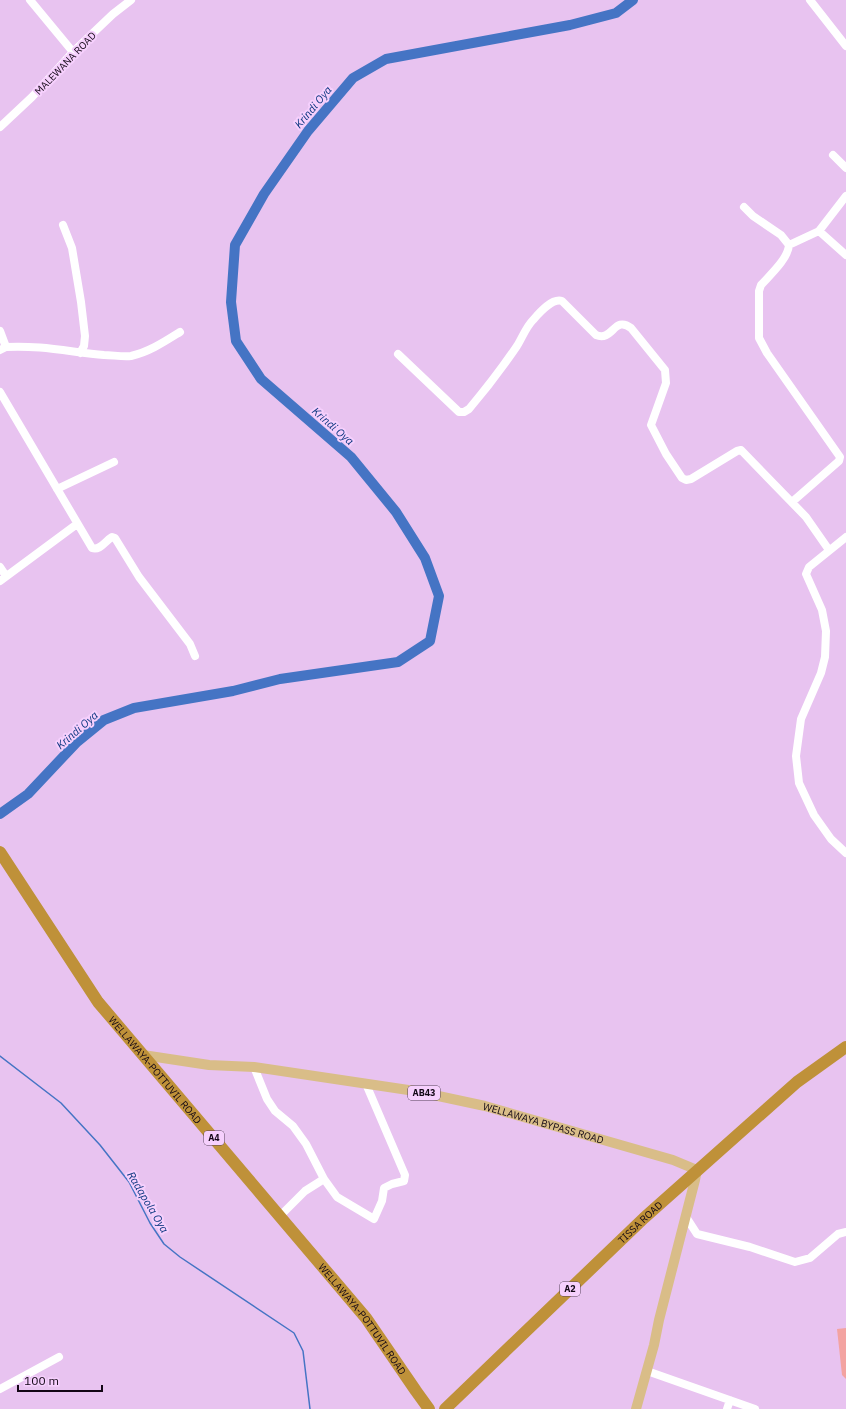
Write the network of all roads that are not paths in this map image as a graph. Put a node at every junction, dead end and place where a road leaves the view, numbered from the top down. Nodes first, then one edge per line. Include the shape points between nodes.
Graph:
1 (30, 0) edge
2 (132, 0) edge
3 (810, 0) edge
4 (846, 46) edge
5 (72, 52) junction
6 (0, 127) edge
7 (833, 155) dead end
8 (846, 168) edge
9 (846, 196) edge
10 (744, 207) dead end
11 (63, 225) dead end
12 (819, 231) junction
13 (789, 245) junction
14 (846, 255) edge
15 (0, 331) edge
16 (180, 332) dead end
17 (3, 348) edge
18 (80, 353) junction
19 (398, 354) dead end
20 (0, 392) edge
21 (114, 462) dead end
22 (57, 489) junction
23 (792, 502) junction
24 (77, 524) junction
25 (846, 537) edge
26 (829, 550) junction
27 (0, 567) edge
28 (3, 579) edge
29 (195, 656) dead end
30 (846, 853) edge
31 (3, 856) edge
32 (846, 1047) edge
33 (143, 1055) junction
34 (254, 1067) junction
35 (366, 1084) junction
36 (697, 1170) junction
37 (324, 1179) junction
38 (280, 1216) junction
39 (686, 1217) junction
40 (846, 1232) edge
41 (59, 1357) dead end
42 (647, 1371) junction
43 (0, 1389) edge
44 (730, 1400) junction
45 (429, 1409) edge
46 (445, 1409) edge
47 (636, 1409) edge
48 (727, 1409) edge
49 (755, 1409) edge

1 - 5 street
2 - 5 street, MALEWANA ROAD
3 - 4 street
5 - 6 street, MALEWANA ROAD via 32,97
7 - 8 street
9 - 12 street
10 - 13 street via 781,235
11 - 18 street via 72,248 81,302 85,336
12 - 13 street
12 - 14 street
13 - 23 street via 785,257 761,285 759,291 759,338 840,457 839,462
15 - 17 street
16 - 18 street via 149,351 130,356
17 - 18 street via 24,346
19 - 23 street via 459,412 464,412 494,378 531,321 553,301 562,301 601,337 620,324 626,324 665,370 666,384 651,425 682,478 692,479 741,450
20 - 22 street
21 - 22 street
22 - 24 street
23 - 26 street
24 - 28 street
24 - 29 street via 92,548 99,548 107,540 115,538 139,577 190,644
25 - 26 street
26 - 30 street via 809,566 806,574 822,610 826,631 825,657 821,673 801,719 796,756 799,782 814,815 831,839
27 - 28 street
31 - 33 highway, WELLAWAYA-POTTUVIL ROAD / A4 via 98,1002
32 - 36 highway, TISSA ROAD / A2 via 797,1082
33 - 34 main road, WELLAWAYA BYPASS ROAD / AB43 via 209,1065
33 - 38 highway, WELLAWAYA-POTTUVIL ROAD / A4
34 - 35 main road, WELLAWAYA BYPASS ROAD / AB43
34 - 37 street via 267,1099 306,1144
35 - 36 main road, WELLAWAYA BYPASS ROAD / AB43 via 416,1091 485,1106 673,1160
35 - 37 street via 405,1175 404,1181 384,1188 382,1201 374,1219 337,1198
36 - 39 main road
36 - 46 highway, TISSA ROAD / A2 via 623,1237
37 - 38 street via 305,1191
38 - 45 highway, WELLAWAYA-POTTUVIL ROAD / A4 via 366,1318
39 - 40 street via 697,1234 750,1247 795,1262 810,1258 838,1234
39 - 42 main road
41 - 43 street
42 - 44 street
42 - 47 main road
44 - 48 street
44 - 49 street

